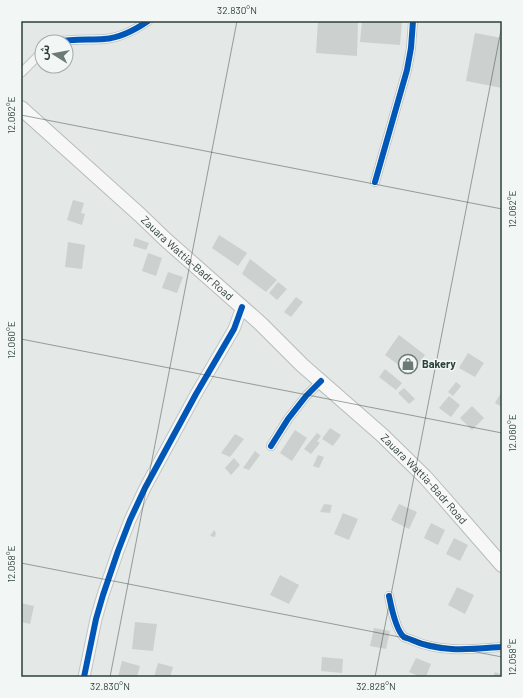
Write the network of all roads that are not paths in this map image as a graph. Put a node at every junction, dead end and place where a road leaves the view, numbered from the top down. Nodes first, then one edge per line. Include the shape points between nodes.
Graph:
1 (142, 21) edge
2 (148, 21) edge
3 (413, 21) edge
4 (137, 28) junction
5 (74, 40) edge
6 (34, 60) edge
7 (21, 73) edge
8 (21, 108) edge
9 (375, 182) dead end
10 (242, 307) junction
11 (321, 381) junction
12 (271, 446) dead end
13 (502, 566) edge
14 (389, 596) dead end
15 (502, 646) edge
16 (84, 677) edge

1 - 4 street
2 - 4 street
3 - 9 street via 407,70
4 - 5 street via 106,39
6 - 7 street
8 - 10 highway, Zauara Wattia-Badr Road
10 - 11 highway, Zauara Wattia-Badr Road
10 - 16 street via 234,329 196,394 130,520 103,595
11 - 12 street via 288,419
11 - 13 highway, Zauara Wattia-Badr Road via 425,477
14 - 15 street via 397,626 403,636 418,643 437,648

